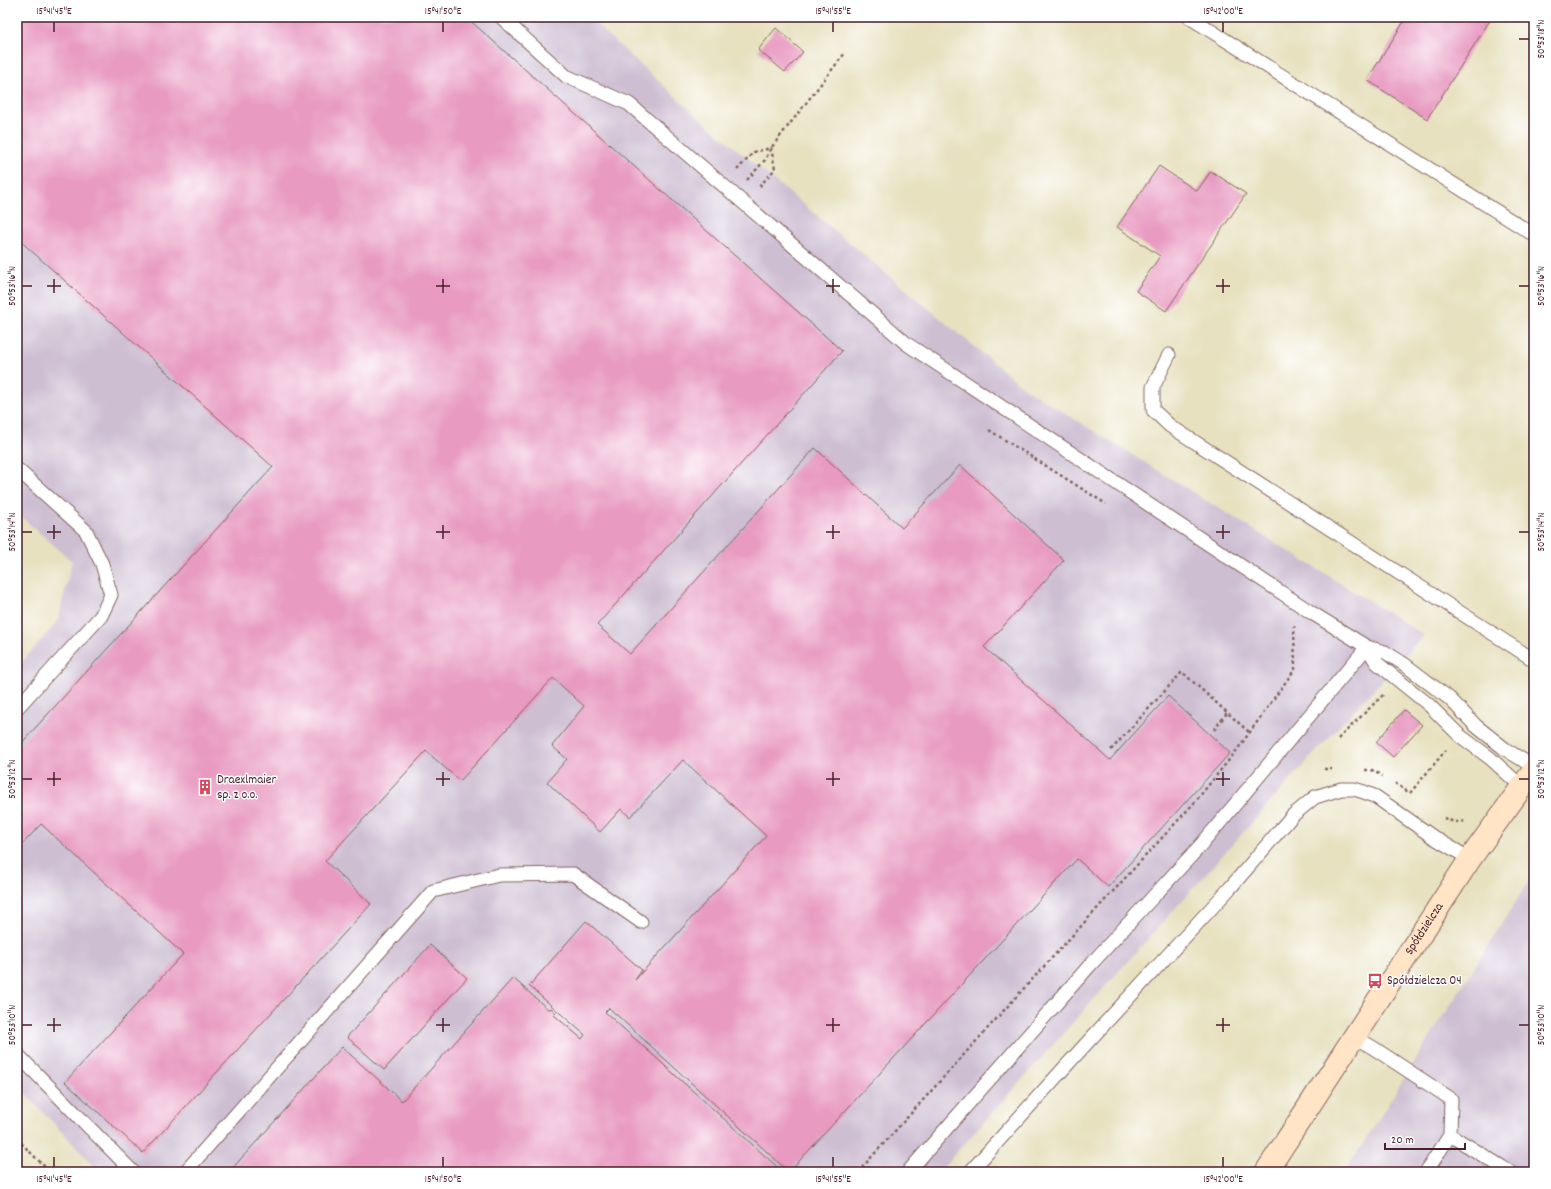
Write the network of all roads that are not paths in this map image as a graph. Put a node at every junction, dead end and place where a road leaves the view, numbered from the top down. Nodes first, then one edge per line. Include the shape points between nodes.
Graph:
1 (502, 17) edge
2 (1189, 17) edge
3 (1534, 235) edge
4 (1169, 356) dead end
5 (17, 469) edge
6 (1367, 646) junction
7 (1534, 660) edge
8 (17, 708) edge
9 (1534, 767) edge
10 (1528, 778) edge
11 (1470, 859) junction
12 (641, 922) dead end
13 (1354, 1037) junction
14 (17, 1054) edge
15 (1450, 1135) junction
16 (133, 1172) edge
17 (185, 1172) edge
18 (908, 1172) edge
19 (970, 1172) edge
20 (1266, 1172) edge
21 (1426, 1172) edge
22 (1510, 1172) edge

1 - 6 lane via 566,76 629,104 907,344 1312,613
2 - 3 lane
4 - 7 lane via 1153,387 1153,410 1170,426
5 - 8 lane via 86,531 102,564 111,595 101,616
6 - 9 lane via 1385,652 1404,664 1450,699 1476,726 1505,749
6 - 10 lane via 1377,662 1429,705 1459,735 1490,758
6 - 18 lane via 1201,845 1091,964
10 - 11 street, Spółdzielcza
11 - 13 street, Spółdzielcza
11 - 19 lane via 1433,837 1376,797 1364,792 1354,788 1341,788 1315,796 1292,816 1230,888 1084,1044
12 - 17 lane via 573,874 499,875 433,891
13 - 15 lane via 1451,1099
13 - 20 street, Spółdzielcza
14 - 16 lane
15 - 21 lane
15 - 22 lane

